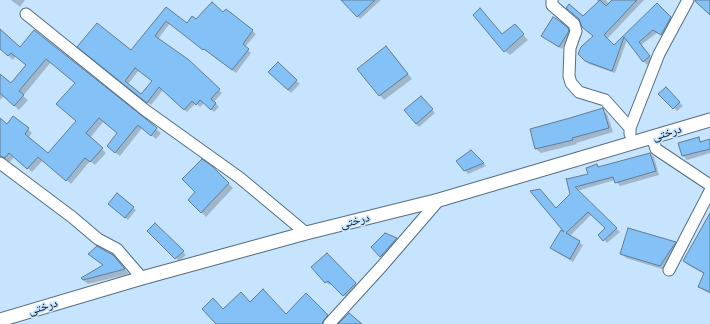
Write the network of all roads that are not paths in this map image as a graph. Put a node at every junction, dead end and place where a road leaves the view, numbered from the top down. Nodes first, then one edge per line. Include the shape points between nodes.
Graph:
1 (552, 0) edge
2 (688, 0) edge
3 (26, 14) dead end
4 (710, 120) edge
5 (630, 128) junction
6 (652, 137) junction
7 (630, 143) junction
8 (0, 164) edge
9 (710, 185) edge
10 (710, 191) edge
11 (440, 200) junction
12 (306, 234) junction
13 (669, 270) dead end
14 (142, 278) junction
15 (0, 320) edge
16 (328, 324) edge

1 - 5 street via 552,5 574,24 576,31 570,48 569,76 572,83 579,92 604,100
2 - 5 street via 659,54
3 - 12 street via 145,110 240,178
4 - 6 street, درختی
5 - 7 street
6 - 7 street, درختی
6 - 9 street via 656,149
7 - 11 street, درختی
8 - 14 street via 98,239 117,249
10 - 13 street
11 - 12 street, درختی
11 - 16 street
12 - 14 street, درختی
14 - 15 street, درختی

